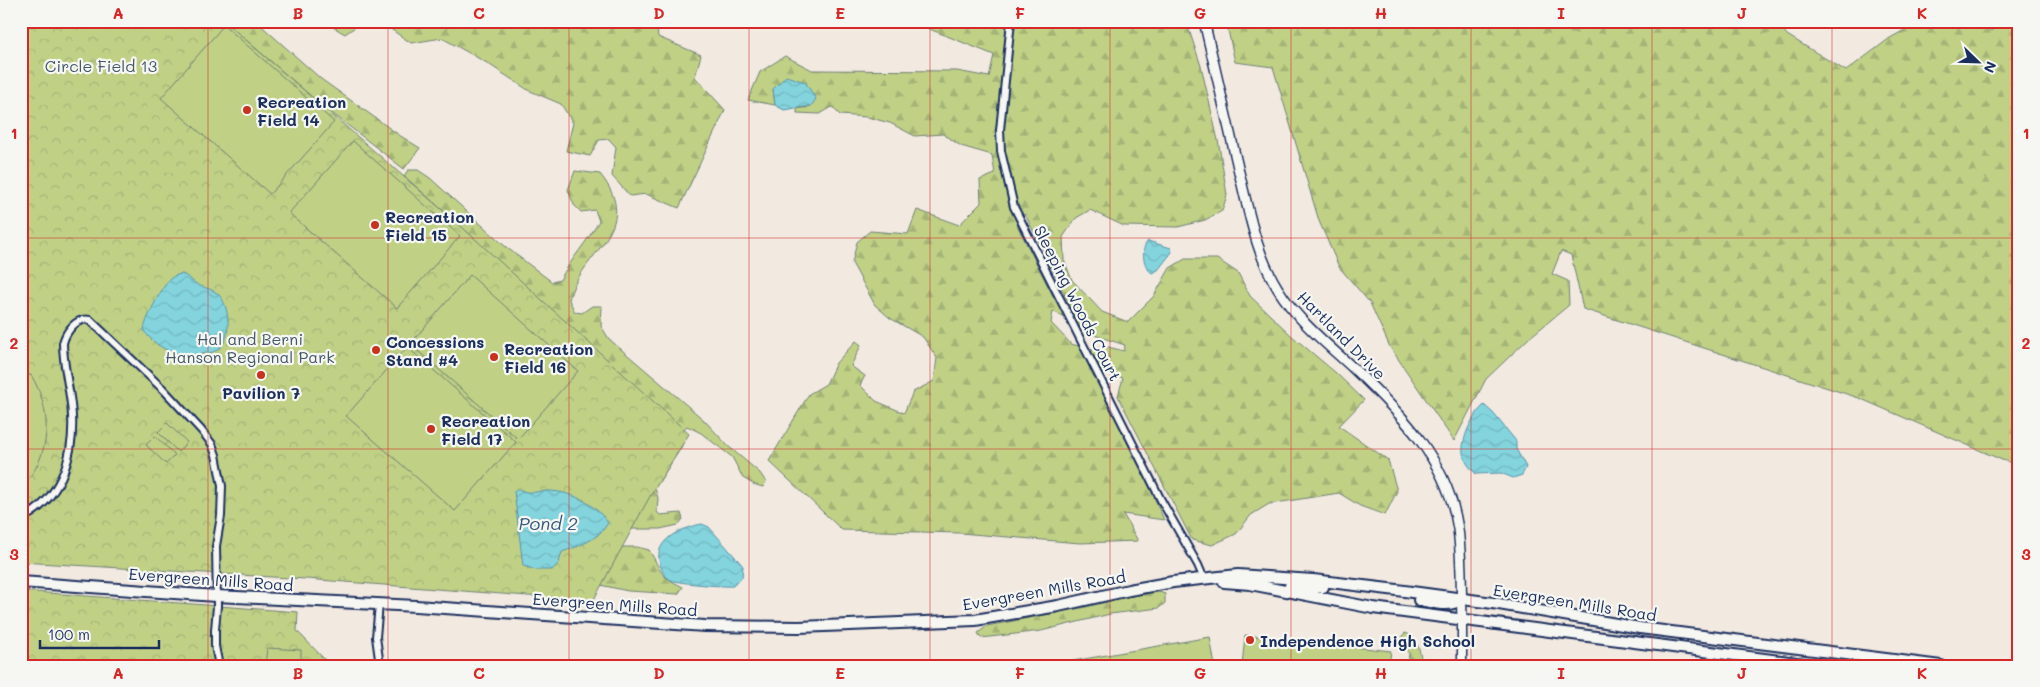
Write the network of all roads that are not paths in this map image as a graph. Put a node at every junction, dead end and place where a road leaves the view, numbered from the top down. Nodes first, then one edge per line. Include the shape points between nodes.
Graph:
1 (1011, 21) edge
2 (1204, 21) edge
3 (30, 514) dead end
4 (1204, 579) junction
5 (21, 582) edge
6 (1276, 588) junction
7 (216, 596) junction
8 (1461, 599) junction
9 (379, 604) junction
10 (1462, 620) junction
11 (219, 666) edge
12 (380, 666) edge
13 (1462, 666) edge
14 (1818, 666) edge
15 (1942, 666) edge

1 - 4 street, Sleeping Woods Court via 1000,130 1001,151 1014,207
2 - 8 main road, Hartland Drive via 1252,226 1266,267 1289,305 1394,406 1432,457 1444,479 1458,529
3 - 7 street via 51,494 68,460 72,415 63,343 72,326 79,321 90,320 164,390 212,444 222,486 216,546
4 - 6 main road, Evergreen Mills Road
4 - 8 main road, Evergreen Mills Road via 1238,575 1313,580
4 - 9 main road, Evergreen Mills Road via 1173,582 975,620 917,624 705,626
5 - 7 main road, Evergreen Mills Road
6 - 8 main road via 1320,587 1447,604
6 - 10 main road, Evergreen Mills Road via 1373,608
7 - 9 main road, Evergreen Mills Road
7 - 11 street via 215,646
8 - 10 main road, Hartland Drive
8 - 15 main road, Evergreen Mills Road via 1640,628
9 - 12 street via 376,637
10 - 13 street
10 - 14 main road, Evergreen Mills Road

